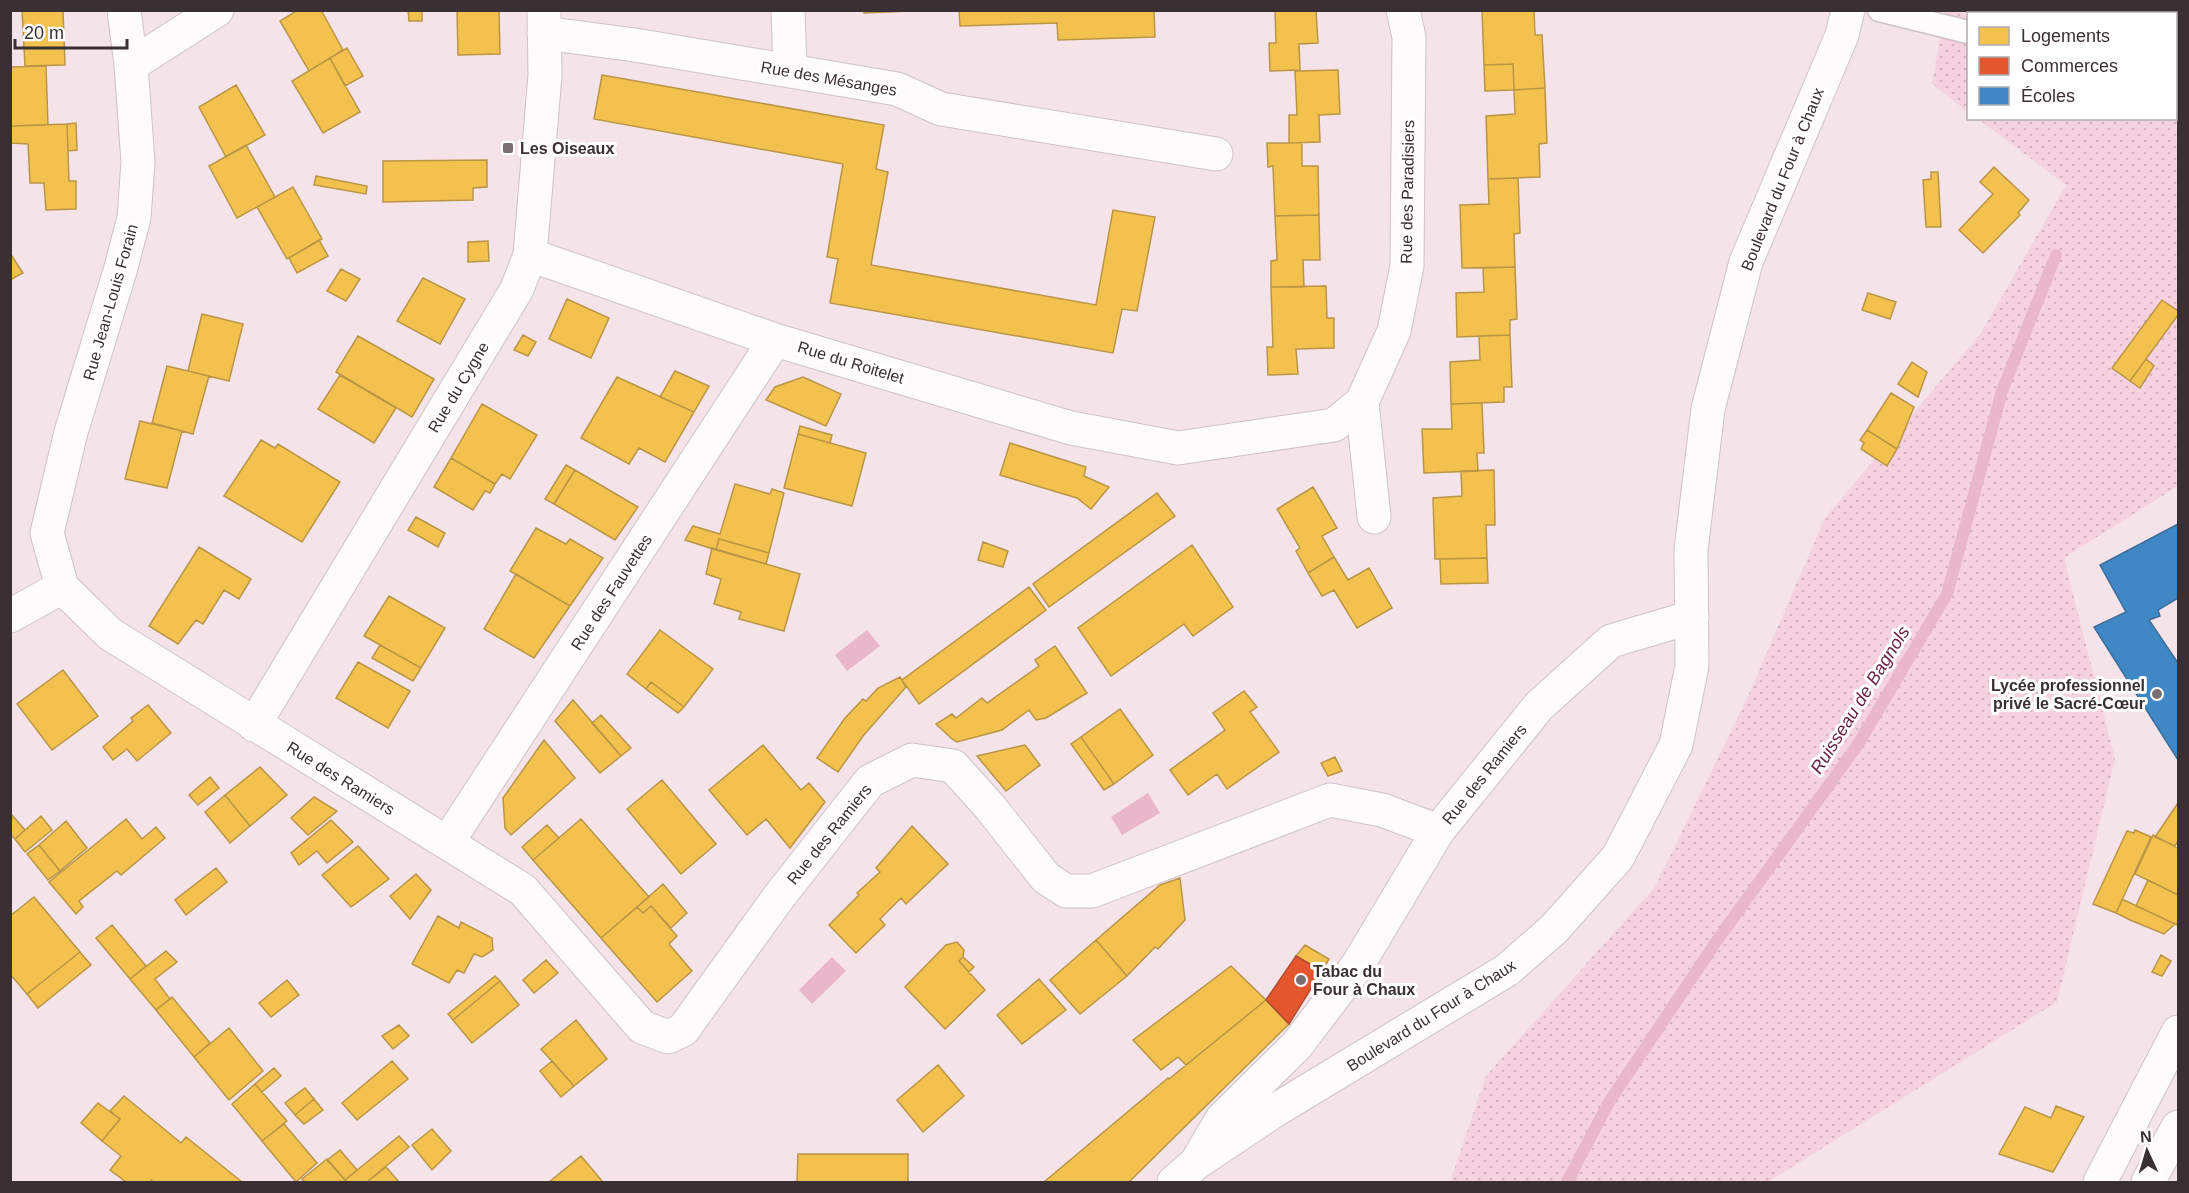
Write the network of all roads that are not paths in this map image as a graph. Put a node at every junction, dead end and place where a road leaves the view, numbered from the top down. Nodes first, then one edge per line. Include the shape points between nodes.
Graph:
1 (124, 10) edge
2 (217, 10) edge
3 (788, 10) edge
4 (1403, 10) edge
5 (1848, 10) edge
6 (1879, 10) edge
7 (544, 22) edge
8 (1967, 32) edge
9 (131, 65) junction
10 (790, 70) junction
11 (1216, 154) dead end
12 (530, 255) junction
13 (775, 340) junction
14 (1362, 402) junction
15 (1178, 448) joint
16 (1374, 517) dead end
17 (62, 586) junction
18 (10, 616) edge
19 (1692, 617) junction
20 (254, 725) junction
21 (1438, 831) junction
22 (447, 843) junction
23 (2178, 1032) edge
24 (2178, 1127) edge
25 (1185, 1173) edge
26 (2100, 1182) edge
27 (2148, 1182) edge

1 - 9 street, Rue Jean-Louis Forain
2 - 9 street
3 - 10 street
4 - 14 street, Rue des Paradisiers via 1409,37 1407,266 1394,331
5 - 19 street, Boulevard du Four à Chaux via 1842,35 1743,273 1708,409 1691,550
6 - 8 lane
7 - 10 street, Rue des Mésanges
7 - 12 street, Rue du Cygne via 545,75
9 - 17 street, Rue Jean-Louis Forain via 138,162 134,218 71,432 47,533
10 - 11 street, Rue des Mésanges via 897,89 941,109
12 - 13 street, Rue du Roitelet
12 - 20 street, Rue du Cygne via 518,289
13 - 15 street, Rue du Roitelet via 1071,428
13 - 22 street, Rue des Fauvettes
14 - 15 street, Rue des Paradisiers via 1334,425
14 - 16 street
17 - 18 street
17 - 20 street, Rue des Ramiers via 110,634
19 - 21 street, Rue des Ramiers via 1611,641 1539,706
19 - 25 street, Boulevard du Four à Chaux via 1692,666 1676,745 1618,857 1554,929 1506,970 1274,1111
20 - 22 street, Rue des Ramiers
21 - 22 street, Rue des Ramiers via 1382,810 1330,800 1092,891 1066,891 1046,878 953,766 912,760 870,781 778,898 683,1030 668,1037 642,1027 523,890
21 - 25 street via 1358,966 1297,1045 1222,1119
23 - 26 street
24 - 27 street

